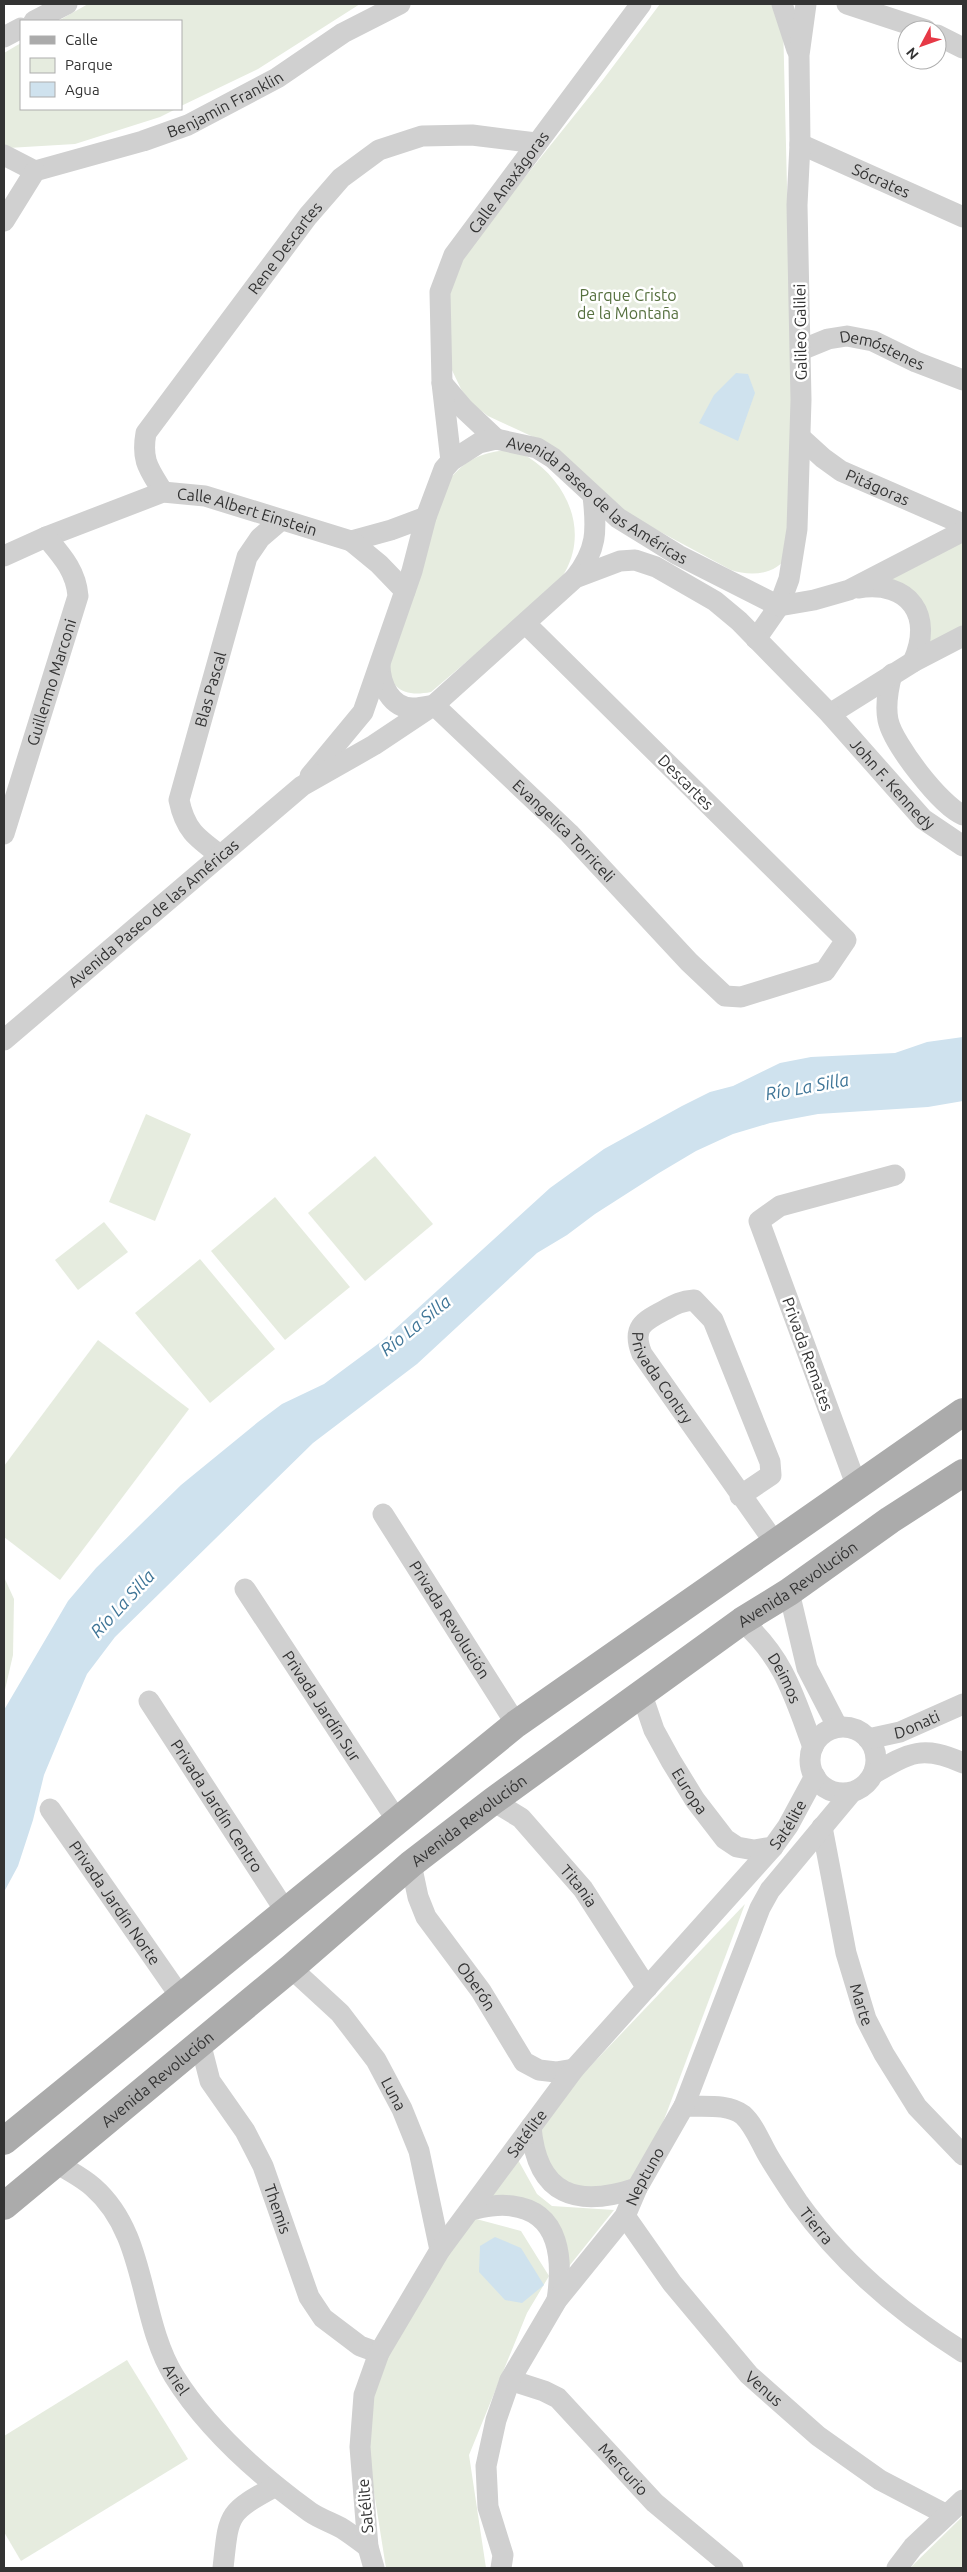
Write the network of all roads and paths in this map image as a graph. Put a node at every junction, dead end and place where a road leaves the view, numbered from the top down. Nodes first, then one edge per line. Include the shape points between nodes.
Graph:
1 (67, 4) edge
2 (400, 4) edge
3 (641, 4) edge
4 (782, 4) edge
5 (806, 4) edge
6 (847, 4) edge
7 (36, 20) edge
8 (897, 20) edge
9 (20, 29) edge
10 (4, 37) edge
11 (947, 40) edge
12 (963, 48) edge
13 (799, 55) junction
14 (536, 144) junction
15 (800, 144) junction
16 (4, 155) edge
17 (35, 171) junction
18 (963, 217) edge
19 (4, 221) edge
20 (801, 350) junction
21 (963, 380) edge
22 (442, 383) junction
23 (801, 438) junction
24 (496, 439) junction
25 (451, 461) junction
26 (163, 492) junction
27 (593, 496) junction
28 (426, 517) junction
29 (281, 520) junction
30 (963, 524) edge
31 (963, 531) edge
32 (46, 537) junction
33 (351, 541) junction
34 (4, 556) edge
35 (575, 578) junction
36 (849, 590) junction
37 (405, 591) junction
38 (779, 606) junction
39 (526, 624) junction
40 (963, 636) edge
41 (756, 639) junction
42 (913, 662) junction
43 (380, 665) junction
44 (892, 674) junction
45 (434, 705) junction
46 (830, 714) junction
47 (302, 786) junction
48 (963, 815) edge
49 (4, 834) edge
50 (963, 846) edge
51 (220, 855) junction
52 (846, 940) joint
53 (4, 1040) edge
54 (895, 1174) dead end
55 (963, 1412) edge
56 (963, 1473) edge
57 (857, 1487) junction
58 (740, 1496) junction
59 (383, 1514) dead end
60 (776, 1543) junction
61 (244, 1589) dead end
62 (789, 1592) junction
63 (742, 1621) junction
64 (641, 1692) junction
65 (148, 1701) dead end
66 (963, 1704) edge
67 (516, 1724) junction
68 (837, 1726) junction
69 (868, 1739) junction
70 (813, 1747) junction
71 (963, 1763) edge
72 (873, 1774) junction
73 (815, 1776) junction
74 (851, 1793) junction
75 (493, 1801) junction
76 (50, 1809) dead end
77 (398, 1822) junction
78 (822, 1827) junction
79 (773, 1847) junction
80 (411, 1864) junction
81 (286, 1912) junction
82 (291, 1968) junction
83 (647, 1988) junction
84 (180, 1996) junction
85 (200, 2042) junction
86 (574, 2069) junction
87 (684, 2106) junction
88 (531, 2127) junction
89 (4, 2141) edge
90 (963, 2155) edge
91 (55, 2162) junction
92 (637, 2188) junction
93 (4, 2206) edge
94 (470, 2210) junction
95 (626, 2216) junction
96 (440, 2250) junction
97 (557, 2300) junction
98 (963, 2352) edge
99 (380, 2353) junction
100 (510, 2380) junction
101 (276, 2486) junction
102 (963, 2500) edge
103 (947, 2515) junction
104 (368, 2547) junction
105 (506, 2564) edge
106 (223, 2568) edge
107 (374, 2568) edge
108 (733, 2568) edge
109 (897, 2568) edge

1 - 7 street
2 - 17 street, Benjamin Franklin via 343,33 277,78 188,126
3 - 14 street, Calle Anaxágoras
4 - 13 street, Galileo Galilei
5 - 13 street, Galileo Galilei
6 - 8 street
9 - 10 street
11 - 12 street
13 - 15 street, Galileo Galilei
14 - 22 street, Calle Anaxágoras via 454,255 440,292
14 - 26 street, Rene Descartes via 472,135 422,136 379,150 341,178 308,216 146,433 145,464
15 - 18 street, Sócrates
15 - 20 street, Galileo Galilei via 797,205
16 - 17 street
17 - 19 street
20 - 21 street, Demóstenes via 828,339 847,336 873,341
20 - 23 street, Galileo Galilei
22 - 24 street via 464,410
22 - 25 street, Calle Anaxágoras
23 - 30 street, Pitágoras via 841,471
23 - 38 street, Galileo Galilei via 796,539 789,579
24 - 25 street, Avenida Paseo de las Américas via 479,443
24 - 27 street, Avenida Paseo de las Américas via 537,448 553,458
25 - 28 street, Avenida Paseo de las Américas via 444,469
26 - 29 street, Calle Albert Einstein via 205,496
26 - 32 street, Calle Albert Einstein
27 - 35 street via 593,548
27 - 38 street, Avenida Paseo de las Américas via 618,518 678,555
28 - 33 street
28 - 37 street, Avenida Paseo de las Américas
29 - 33 street, Calle Albert Einstein
29 - 51 street, Blas Pascal via 260,538 247,556 179,800 187,826
31 - 36 street
32 - 34 street, Calle Albert Einstein
32 - 49 street, Guillermo Marconi via 71,568 78,596
33 - 37 street, Calle Albert Einstein
35 - 39 street, Avenida Paseo de las Américas
35 - 41 street, Avenida Paseo de las Américas via 620,561 635,560 656,567 715,601
36 - 38 street
36 - 42 street via 881,587 895,590 909,600 920,614 922,632
37 - 43 street, Avenida Paseo de las Américas
38 - 41 street, Galileo Galilei
39 - 45 street, Avenida Paseo de las Américas
39 - 52 street, Descartes
40 - 42 street
41 - 46 street, Avenida Paseo de las Américas
42 - 44 street
43 - 45 street via 385,690 394,701 413,708
43 - 47 street, Avenida Paseo de las Américas via 363,712
44 - 46 street
44 - 48 street, John F. Kennedy via 887,703 891,733 939,797
45 - 47 street, Avenida Paseo de las Américas via 374,746
45 - 52 street, Evangelica Torriceli via 569,833 689,962 726,996 741,997 826,971
46 - 50 street, John F. Kennedy via 923,819
47 - 51 street, Avenida Paseo de las Américas
51 - 53 street, Avenida Paseo de las Américas
54 - 57 street, Privada Remates via 780,1206 759,1222
55 - 57 main road
56 - 62 main road, Avenida Revolución
57 - 60 main road
58 - 58 street, Privada Contry via 770,1475 770,1462 713,1320 694,1300 682,1301 643,1322 638,1332 638,1344
58 - 60 street, Privada Contry
59 - 67 street, Privada Revolución
60 - 67 main road
61 - 77 street, Privada Jardín Sur
62 - 63 main road, Avenida Revolución
62 - 68 street, Deimos via 807,1668
63 - 64 main road, Avenida Revolución
63 - 70 street, Deimos via 767,1645 786,1674
64 - 75 main road, Avenida Revolución
64 - 79 street, Europa via 654,1730 671,1761 725,1839 737,1847 754,1850
65 - 81 street, Privada Jardín Centro
66 - 69 street, Donati via 900,1732
67 - 77 main road
68 - 69 street via 850,1727
68 - 70 street via 826,1731
69 - 72 street via 876,1762
70 - 73 street via 809,1761
71 - 72 street, Donati via 930,1751 896,1760
72 - 74 street via 862,1788
73 - 74 street via 834,1790
73 - 79 street, Satélite
74 - 78 street, Neptuno
75 - 80 main road, Avenida Revolución
75 - 83 street, Titania via 521,1818 583,1889
76 - 84 street, Privada Jardín Norte
77 - 81 main road
78 - 87 street, Neptuno via 770,1890 760,1908
78 - 90 street, Marte via 846,1953 866,2019 918,2107
79 - 83 street, Satélite
80 - 82 main road, Avenida Revolución
80 - 86 street, Oberón via 426,1917 481,1991 524,2062 539,2070
81 - 84 main road
82 - 85 main road, Avenida Revolución
82 - 96 street, Luna via 340,2013 376,2060 402,2109 419,2151
83 - 86 street, Satélite
84 - 89 main road
85 - 91 main road, Avenida Revolución
85 - 99 street, Themis via 210,2081 245,2132 263,2166 309,2297 323,2318 360,2346
86 - 88 street, Satélite
87 - 92 street, Neptuno
87 - 98 street, Tierra via 727,2108 742,2115 754,2128 799,2203 834,2245 890,2300
88 - 92 street via 533,2152 540,2166 564,2191 596,2197
88 - 94 street, Satélite
91 - 93 main road, Avenida Revolución
91 - 101 street, Ariel via 93,2187 113,2211 130,2243 144,2284 156,2338 194,2407
92 - 95 street, Neptuno
94 - 96 street, Satélite
94 - 97 street via 511,2206 538,2214 558,2246 561,2277
95 - 97 street, Neptuno
95 - 103 street, Venus via 672,2283 749,2375 818,2436 880,2480
96 - 99 street, Satélite
97 - 100 street, Neptuno
99 - 104 street, Satélite via 364,2395 361,2438
100 - 105 street, Neptuno via 496,2420 486,2466 488,2507
100 - 108 street, Mercurio via 544,2390 558,2398 655,2503
101 - 104 street, Ariel via 312,2513
101 - 106 street via 239,2508 228,2524
102 - 103 street
103 - 109 street
104 - 107 street, Satélite

